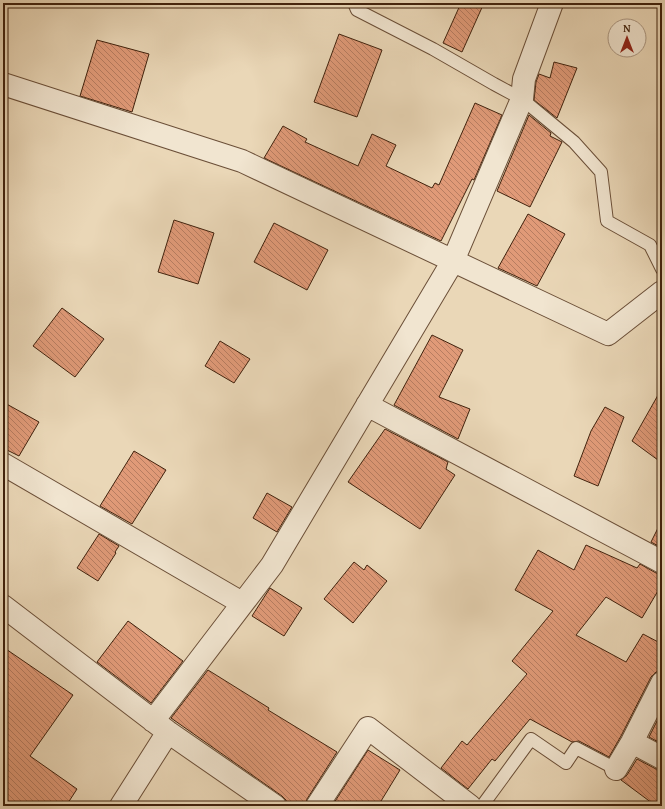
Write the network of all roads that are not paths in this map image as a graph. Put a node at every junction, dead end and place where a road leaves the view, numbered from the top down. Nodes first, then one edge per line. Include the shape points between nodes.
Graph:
1 (354, 3) edge
2 (552, 3) edge
3 (3, 84) edge
4 (522, 99) junction
5 (453, 260) junction
6 (662, 269) edge
7 (662, 292) edge
8 (367, 405) junction
9 (3, 464) edge
10 (662, 562) edge
11 (242, 603) junction
12 (3, 606) edge
13 (662, 683) edge
14 (161, 727) junction
15 (632, 742) junction
16 (662, 758) edge
17 (616, 769) joint
18 (121, 806) edge
19 (275, 806) edge
20 (317, 806) edge
21 (470, 806) edge
22 (482, 806) edge

1 - 4 lane via 356,10 433,49
2 - 4 street via 524,79
3 - 5 street via 242,161
4 - 5 street
4 - 6 lane via 574,142 601,172 607,221 650,245
5 - 7 street via 608,334
5 - 8 street
8 - 10 street
8 - 11 street via 272,565
9 - 11 street
11 - 14 street
12 - 14 street
13 - 15 street
14 - 18 street
14 - 19 street
15 - 16 street
15 - 17 street
17 - 22 lane via 576,748 566,763 531,739
20 - 21 street via 368,728

